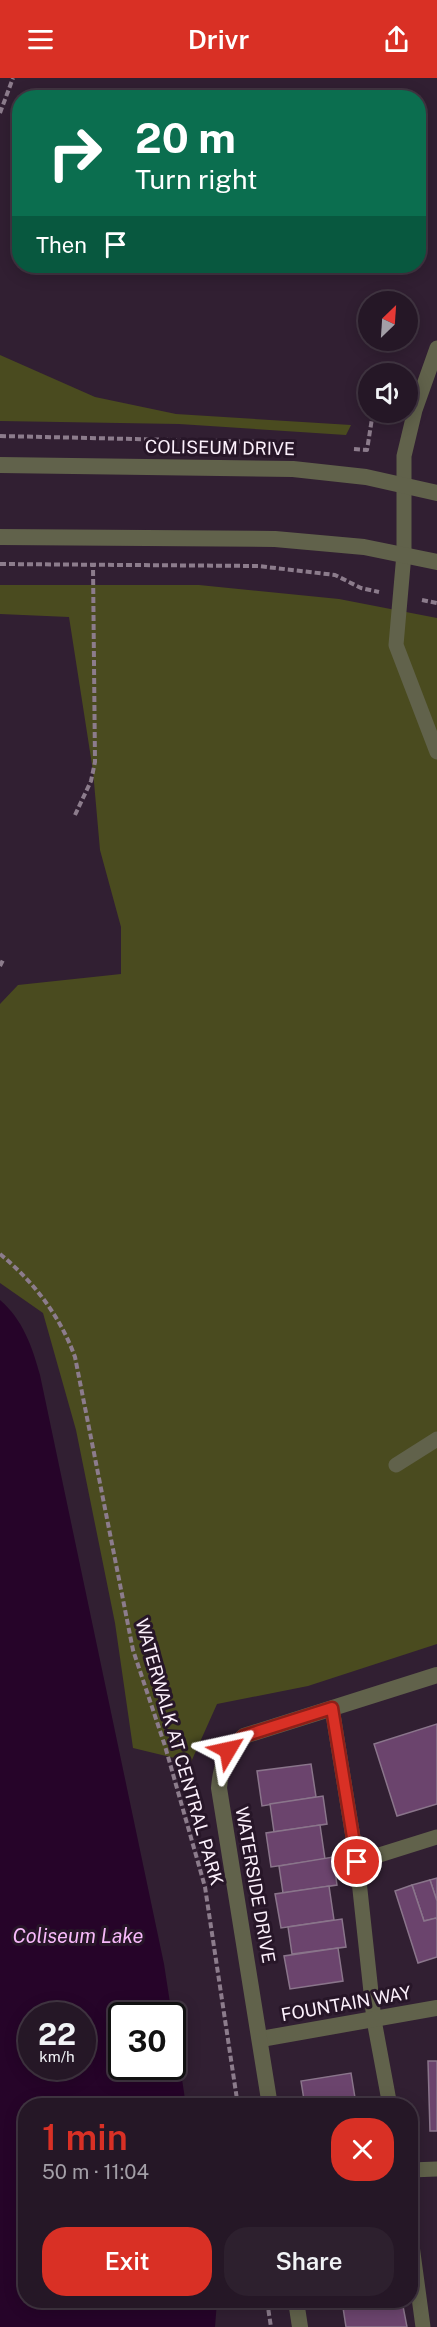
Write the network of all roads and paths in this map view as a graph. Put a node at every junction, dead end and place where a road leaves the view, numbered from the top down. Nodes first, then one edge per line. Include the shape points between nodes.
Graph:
1 (13, 78) edge
2 (0, 114) edge
3 (437, 348) edge
4 (372, 423) edge
5 (0, 436) edge
6 (267, 442) dead end
7 (345, 448) dead end
8 (0, 465) edge
9 (404, 484) junction
10 (437, 493) edge
11 (0, 537) edge
12 (404, 554) junction
13 (437, 562) edge
14 (0, 564) edge
15 (93, 565) junction
16 (400, 596) junction
17 (437, 603) edge
18 (437, 752) edge
19 (75, 815) dead end
20 (3, 960) dead end
21 (0, 966) edge
22 (0, 1254) edge
23 (437, 1439) edge
24 (396, 1465) dead end
25 (437, 1675) edge
26 (332, 1708) junction
27 (437, 1837) edge
28 (357, 1862) junction
29 (437, 2008) edge
30 (375, 2019) junction
31 (261, 2039) junction
32 (237, 2098) edge
33 (269, 2098) edge
34 (389, 2098) edge
35 (437, 2169) edge
36 (418, 2170) edge
37 (418, 2290) edge
38 (268, 2308) edge
39 (297, 2308) edge
40 (271, 2327) edge
41 (300, 2327) edge
42 (423, 2327) edge

1 - 2 path
3 - 9 lane via 415,410 404,456
4 - 7 path via 368,450
5 - 6 path
8 - 9 street, COLISEUM DRIVE via 293,469
9 - 10 street, COLISEUM DRIVE
9 - 12 lane
11 - 12 street via 275,539
12 - 13 street
12 - 16 lane
14 - 15 path
15 - 16 path via 269,568 335,574 361,588
15 - 19 path via 95,762 92,781
16 - 17 path
16 - 18 lane via 396,645
20 - 21 path
22 - 32 path, WATERWALK AT CENTRAL PARK via 56,1315 75,1357 133,1650 172,1766 206,1887
23 - 24 lane
25 - 26 street, WATERSIDE DRIVE
26 - 28 lane
26 - 31 street, WATERSIDE DRIVE via 244,1736 228,1750 221,1767 222,1811
27 - 28 lane
28 - 30 lane
29 - 30 street, FOUNTAIN WAY
30 - 31 street, FOUNTAIN WAY
30 - 34 lane
31 - 33 street, WATERSIDE DRIVE
35 - 36 lane
37 - 42 lane
38 - 40 path
39 - 41 street

